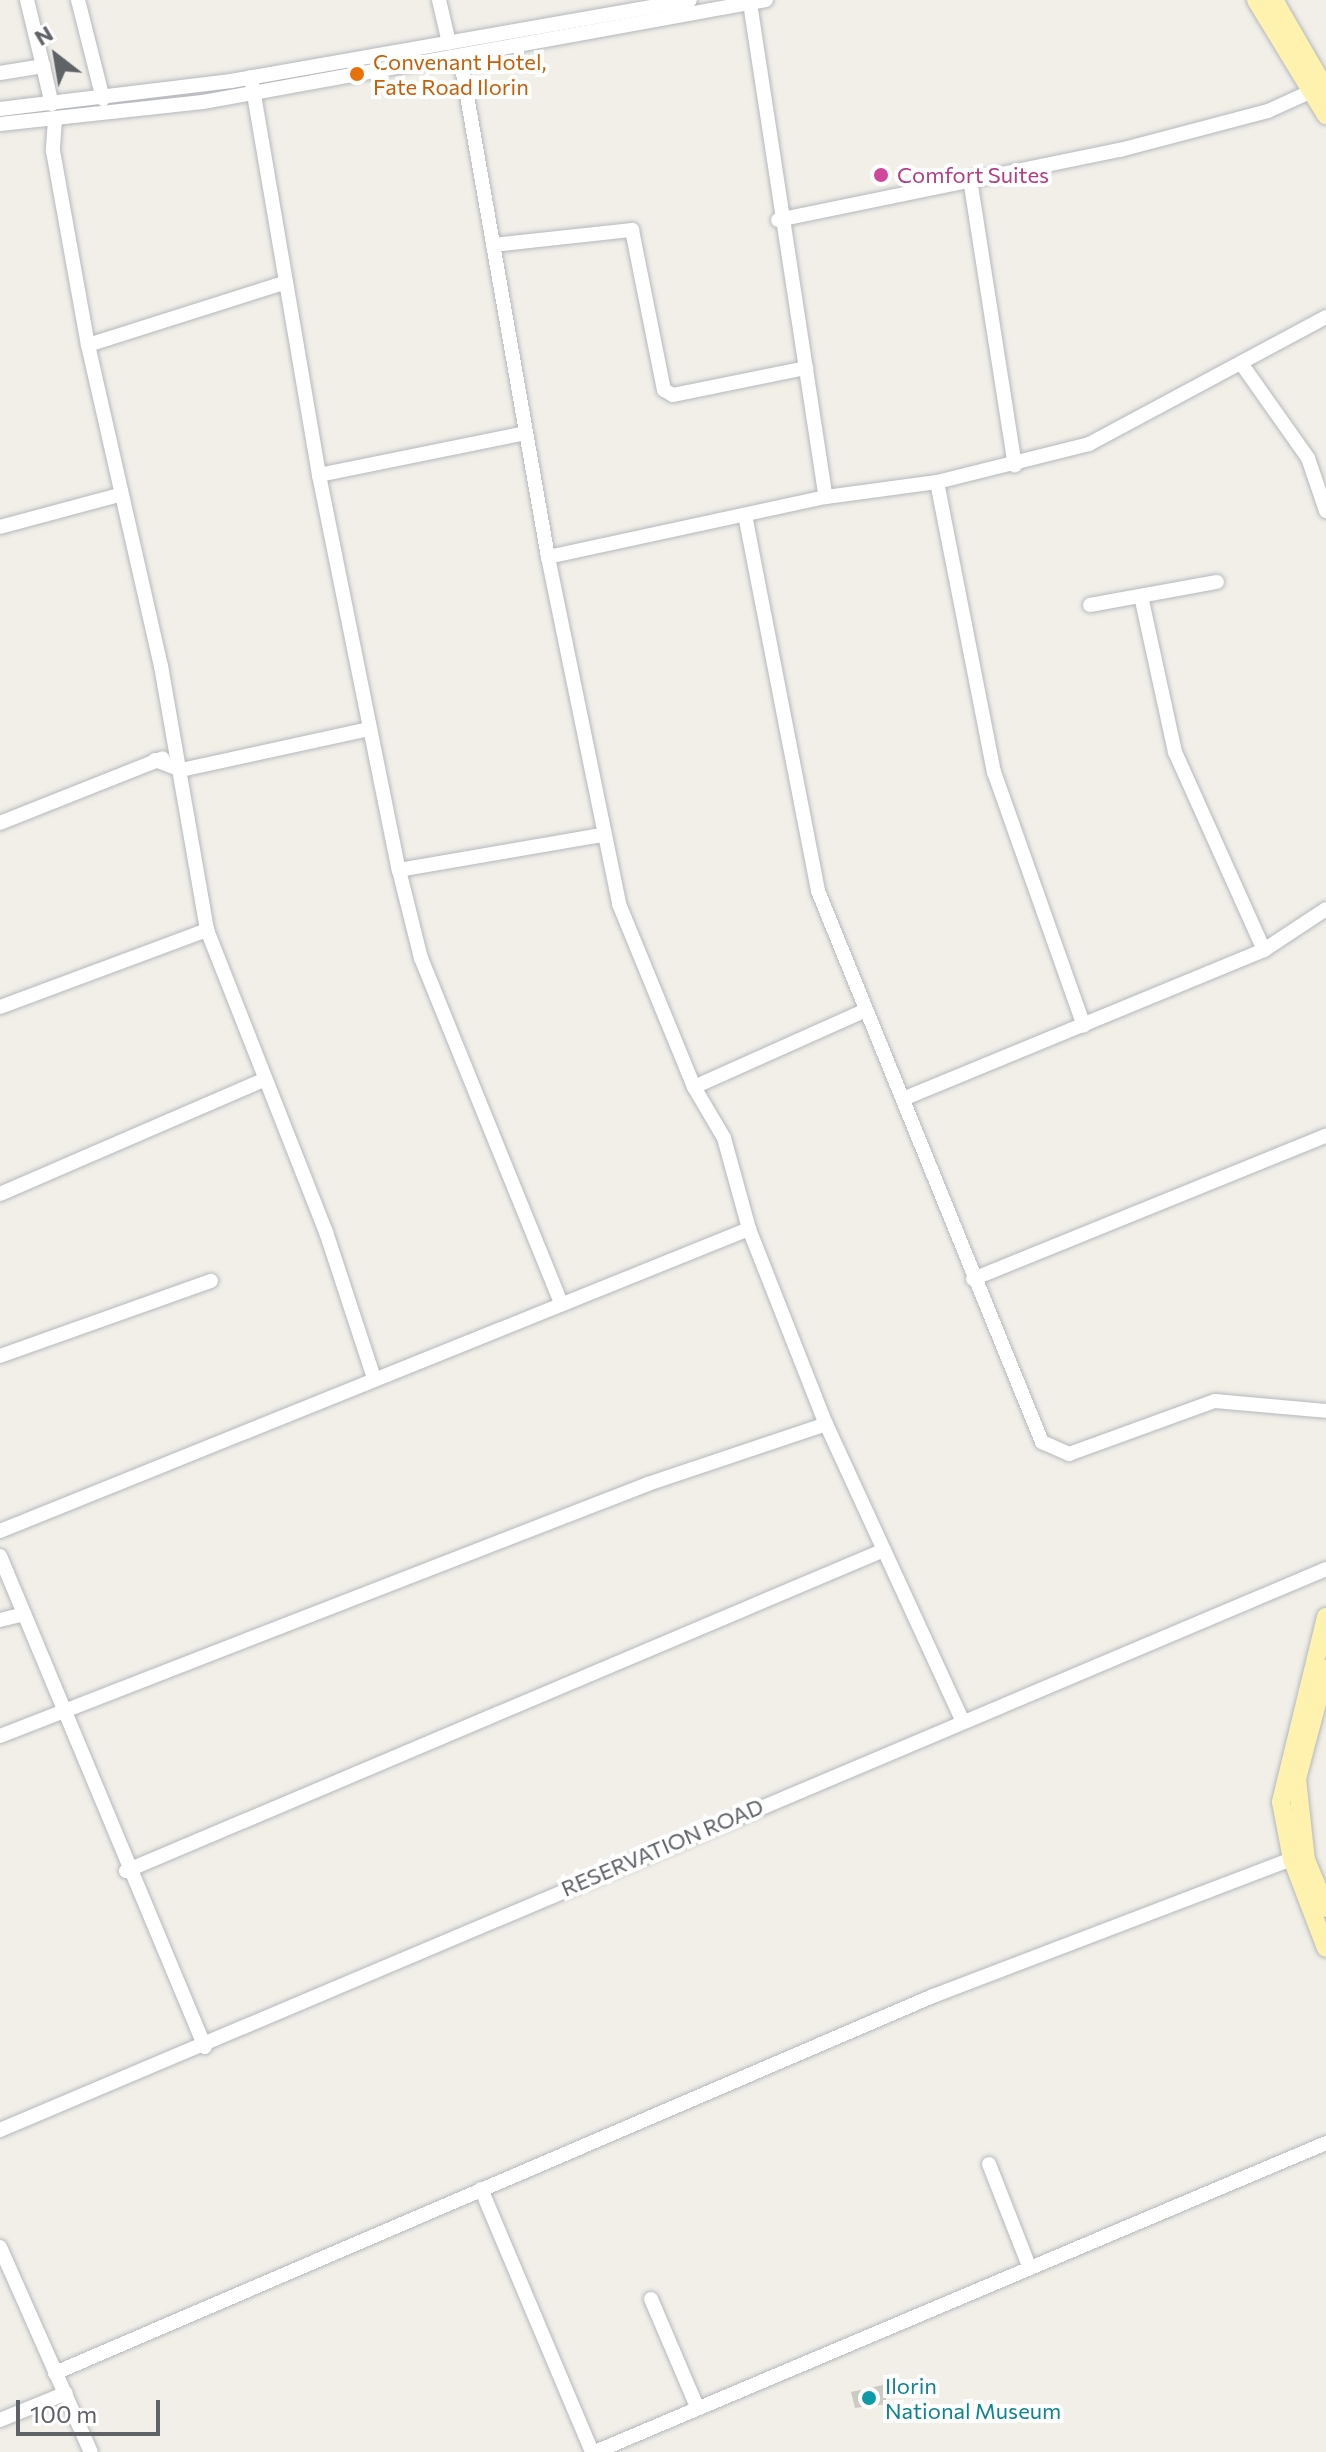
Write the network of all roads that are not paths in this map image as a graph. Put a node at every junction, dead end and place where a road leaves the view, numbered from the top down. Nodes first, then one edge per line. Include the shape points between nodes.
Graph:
1 (27, 0) edge
2 (78, 0) edge
3 (439, 0) edge
4 (690, 0) edge
5 (766, 0) edge
6 (1256, 0) edge
7 (1274, 0) edge
8 (750, 3) junction
9 (449, 43) junction
10 (460, 56) junction
11 (43, 66) junction
12 (0, 73) edge
13 (251, 77) junction
14 (1319, 91) edge
15 (255, 94) junction
16 (103, 99) junction
17 (0, 109) edge
18 (54, 112) junction
19 (1326, 115) edge
20 (0, 124) edge
21 (970, 179) junction
22 (778, 220) junction
23 (493, 245) junction
24 (284, 283) junction
25 (1326, 317) edge
26 (88, 345) junction
27 (1243, 366) junction
28 (806, 368) junction
29 (526, 433) junction
30 (1015, 465) junction
31 (319, 475) junction
32 (937, 482) junction
33 (119, 495) junction
34 (826, 497) junction
35 (1326, 511) edge
36 (745, 515) junction
37 (0, 527) edge
38 (548, 557) junction
39 (1217, 582) dead end
40 (1141, 596) junction
41 (1090, 605) dead end
42 (369, 729) junction
43 (178, 753) junction
44 (155, 760) junction
45 (181, 770) junction
46 (0, 823) edge
47 (602, 835) junction
48 (399, 870) junction
49 (1326, 909) edge
50 (207, 930) junction
51 (1264, 950) junction
52 (0, 1007) edge
53 (866, 1010) junction
54 (1084, 1026) junction
55 (263, 1080) junction
56 (694, 1087) junction
57 (905, 1098) junction
58 (1326, 1136) edge
59 (0, 1194) edge
60 (749, 1229) junction
61 (973, 1279) junction
62 (211, 1281) dead end
63 (560, 1301) junction
64 (0, 1356) edge
65 (374, 1378) junction
66 (1326, 1411) edge
67 (826, 1424) junction
68 (0, 1531) edge
69 (884, 1550) junction
70 (0, 1556) edge
71 (1326, 1569) edge
72 (24, 1614) junction
73 (1326, 1617) edge
74 (0, 1620) edge
75 (1326, 1669) edge
76 (64, 1714) junction
77 (962, 1720) junction
78 (0, 1736) edge
79 (1292, 1859) junction
80 (126, 1871) junction
81 (1326, 1908) edge
82 (1326, 1948) edge
83 (205, 2047) junction
84 (0, 2130) edge
85 (1326, 2143) edge
86 (989, 2164) dead end
87 (481, 2189) junction
88 (0, 2247) edge
89 (1029, 2266) junction
90 (651, 2299) dead end
91 (55, 2373) junction
92 (66, 2393) junction
93 (697, 2407) junction
94 (0, 2420) edge
95 (91, 2452) edge
96 (593, 2452) edge

1 - 11 street
2 - 16 street
3 - 9 street
4 - 9 street
5 - 8 street
6 - 14 main road
7 - 14 main road
8 - 10 street
8 - 22 street
9 - 13 street
10 - 15 street
10 - 23 street
11 - 12 street
11 - 18 street
13 - 15 street
13 - 16 street
14 - 19 main road
14 - 21 street via 1268,111 1120,150
15 - 18 street
15 - 24 street
16 - 18 street
17 - 18 street
18 - 20 street
18 - 26 street via 53,151
21 - 22 street
21 - 30 street
22 - 28 street
23 - 28 street via 632,230 664,390 673,395
23 - 29 street
24 - 26 street
24 - 31 street
25 - 27 street
26 - 33 street
27 - 30 street via 1089,444
27 - 35 street via 1301,445
28 - 34 street
29 - 31 street
29 - 38 street
30 - 32 street
31 - 42 street
32 - 34 street
32 - 54 street via 994,772
33 - 37 street
33 - 43 street
34 - 36 street
36 - 38 street
36 - 53 street via 806,849
38 - 47 street
39 - 40 street
40 - 41 street
40 - 51 street via 1175,752
42 - 45 street
42 - 48 street
43 - 44 street
43 - 45 street
44 - 45 street
44 - 46 street
45 - 50 street
47 - 48 street
47 - 56 street via 619,904
48 - 63 street via 421,958
49 - 51 street
50 - 52 street
50 - 55 street
51 - 54 street
53 - 56 street
53 - 57 street
54 - 57 street
55 - 59 street
55 - 65 street via 326,1232
56 - 60 street via 724,1138
57 - 61 street
58 - 61 street
60 - 63 street
60 - 67 street
61 - 66 street via 1036,1433 1058,1454 1215,1401
62 - 64 street
63 - 65 street
65 - 68 street
67 - 69 street
67 - 76 street via 648,1484
69 - 77 street
69 - 80 street
70 - 72 street
71 - 77 street, RESERVATION ROAD
72 - 74 street
72 - 76 street
73 - 79 main road via 1284,1770 1281,1802
75 - 81 main road via 1304,1739 1297,1814
76 - 78 street
76 - 80 street
77 - 83 street, RESERVATION ROAD
79 - 82 main road
79 - 87 street via 933,1996
80 - 83 street
83 - 84 street, RESERVATION ROAD
85 - 89 street
86 - 89 street
87 - 91 street
87 - 96 street
88 - 91 street
89 - 93 street
90 - 93 street
91 - 92 street
92 - 94 street
92 - 95 street
93 - 96 street

